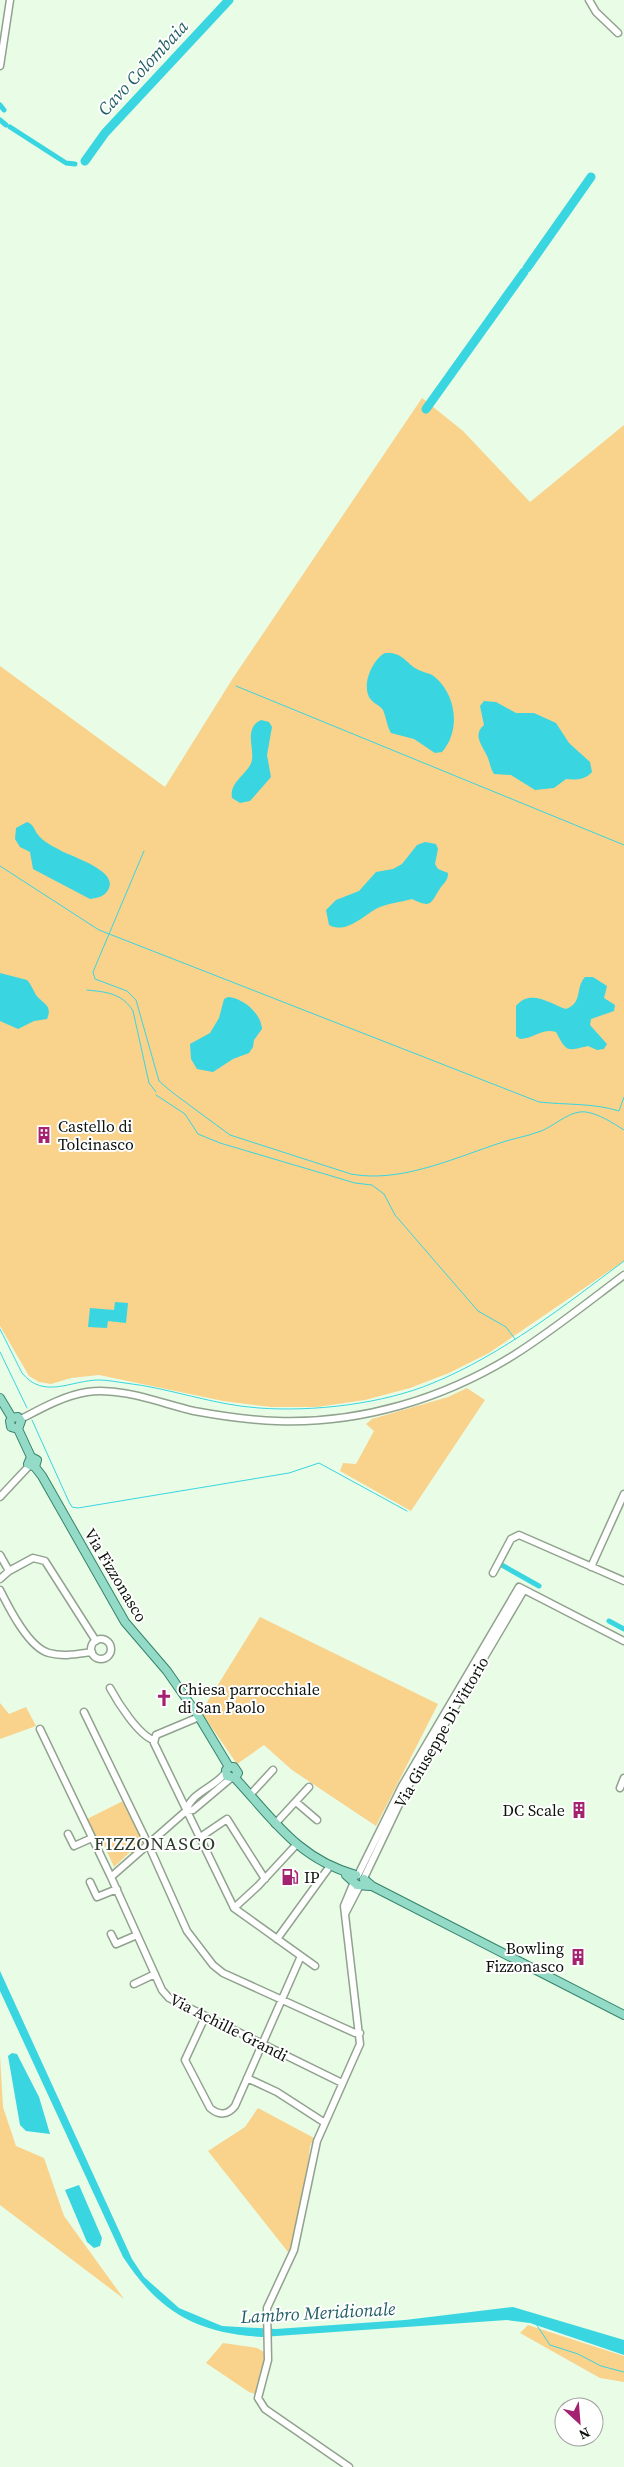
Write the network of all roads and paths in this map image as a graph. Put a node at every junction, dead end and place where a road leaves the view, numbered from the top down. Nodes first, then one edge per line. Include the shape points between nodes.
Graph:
1 (10, 0) edge
2 (589, 0) edge
3 (618, 33) dead end
4 (0, 66) edge
5 (624, 1275) edge
6 (0, 1398) edge
7 (19, 1418) junction
8 (32, 1466) junction
9 (624, 1494) edge
10 (0, 1497) edge
11 (0, 1556) edge
12 (591, 1567) junction
13 (9, 1571) junction
14 (493, 1573) dead end
15 (0, 1579) edge
16 (624, 1581) edge
17 (0, 1590) edge
18 (96, 1641) junction
19 (624, 1641) edge
20 (92, 1652) junction
21 (110, 1688) dead end
22 (84, 1712) dead end
23 (199, 1717) junction
24 (40, 1729) dead end
25 (153, 1740) junction
26 (273, 1770) dead end
27 (230, 1774) junction
28 (624, 1778) edge
29 (309, 1788) dead end
30 (620, 1788) dead end
31 (250, 1795) junction
32 (296, 1802) junction
33 (186, 1811) junction
34 (317, 1820) dead end
35 (275, 1824) junction
36 (68, 1834) dead end
37 (92, 1838) junction
38 (200, 1838) junction
39 (296, 1845) junction
40 (149, 1846) junction
41 (330, 1866) junction
42 (111, 1877) junction
43 (265, 1879) junction
44 (359, 1880) junction
45 (90, 1882) dead end
46 (117, 1889) junction
47 (234, 1908) junction
48 (111, 1934) dead end
49 (138, 1935) junction
50 (277, 1939) junction
51 (301, 1956) junction
52 (315, 1966) dead end
53 (155, 1974) junction
54 (134, 1984) dead end
55 (282, 2000) junction
56 (624, 2016) edge
57 (205, 2017) junction
58 (360, 2033) junction
59 (262, 2045) junction
60 (247, 2078) junction
61 (342, 2083) junction
62 (325, 2123) junction
63 (348, 2467) edge

1 - 4 street
2 - 3 street via 596,12
5 - 7 street via 492,1368 433,1395 375,1412 322,1420 252,1419 121,1393 99,1392 66,1397
6 - 7 main road
7 - 8 main road, Via Fizzonasco via 10,1425 18,1429 31,1457 37,1460
8 - 10 street
8 - 23 main road, Via Fizzonasco via 51,1490 126,1622 167,1671
9 - 12 street
11 - 13 street
12 - 14 street via 516,1535
12 - 16 street
13 - 15 street
13 - 18 street via 33,1558 45,1561
17 - 20 street via 28,1637 41,1650 65,1655
18 - 20 street
18 - 20 street via 107,1641 111,1647 110,1655 100,1660
19 - 44 street, Via Giuseppe Di Vittorio via 521,1589 384,1827
21 - 25 street via 147,1738
22 - 40 street
23 - 25 street
23 - 27 main road, Via Fizzonasco
24 - 37 street, Via Achille Grandi
25 - 33 street
26 - 31 street
27 - 31 main road, Via Fizzonasco
27 - 33 street via 188,1803
28 - 30 street
29 - 32 street
31 - 35 main road, Via Fizzonasco
32 - 34 street
32 - 35 street
33 - 38 street
33 - 40 street
35 - 39 main road, Via Fizzonasco
36 - 37 street via 74,1846
37 - 42 street, Via Achille Grandi
38 - 43 street via 226,1819
38 - 47 street
39 - 41 main road, Via Fizzonasco
39 - 43 street
40 - 42 street
40 - 55 street via 187,1931 213,1965 223,1973
41 - 44 main road, Via Fizzonasco
41 - 50 street
42 - 46 street, Via Achille Grandi
43 - 47 street
44 - 56 main road, Via Fizzonasco
44 - 58 street, Via Giuseppe Di Vittorio via 344,1901
45 - 46 street via 97,1897
46 - 49 street, Via Achille Grandi
47 - 50 street
48 - 49 street via 116,1944
49 - 53 street, Via Achille Grandi
50 - 51 street
51 - 52 street
51 - 55 street
53 - 54 street
53 - 57 street, Via Achille Grandi via 169,1998
55 - 58 street
55 - 59 street
57 - 59 street, Via Achille Grandi
57 - 60 street via 185,2060 210,2108 223,2114 232,2110
58 - 61 street via 358,2049
59 - 60 street
59 - 61 street, Via Achille Grandi
60 - 62 street via 277,2092
61 - 62 street
62 - 63 street via 314,2150 294,2250 267,2308 268,2360 258,2398 260,2404

